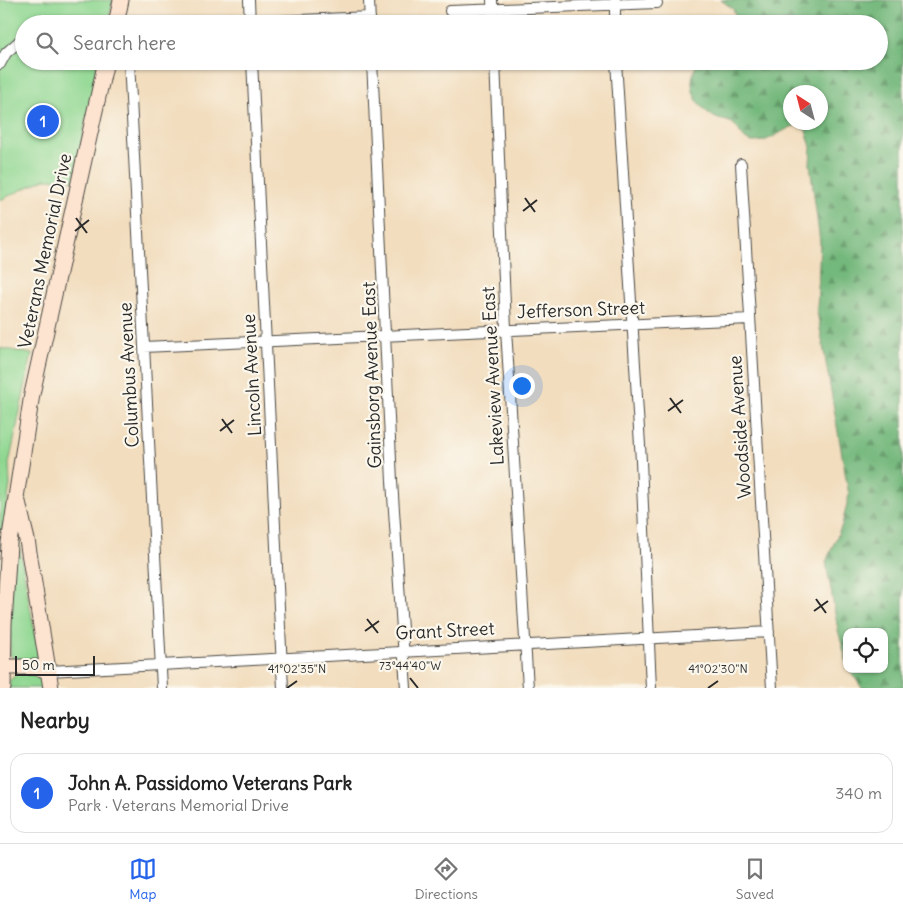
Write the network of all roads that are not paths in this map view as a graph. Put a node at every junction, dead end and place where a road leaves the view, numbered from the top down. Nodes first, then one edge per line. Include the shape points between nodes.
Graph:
1 (121, 0) edge
2 (249, 0) edge
3 (369, 0) edge
4 (615, 2) edge
5 (657, 3) dead end
6 (493, 5) edge
7 (450, 11) dead end
8 (118, 15) edge
9 (250, 15) edge
10 (370, 15) edge
11 (615, 15) edge
12 (15, 44) edge
13 (0, 64) edge
14 (104, 70) edge
15 (129, 70) edge
16 (252, 70) edge
17 (372, 70) edge
18 (495, 70) edge
19 (617, 70) edge
20 (741, 164) dead end
21 (750, 319) junction
22 (632, 324) junction
23 (506, 329) junction
24 (387, 336) junction
25 (267, 342) junction
26 (144, 347) junction
27 (17, 497) junction
28 (3, 589) edge
29 (769, 632) junction
30 (648, 639) junction
31 (526, 645) junction
32 (404, 652) junction
33 (3, 656) edge
34 (282, 658) junction
35 (161, 665) junction
36 (48, 671) junction
37 (3, 688) edge
38 (50, 688) edge
39 (162, 688) edge
40 (283, 688) edge
41 (406, 688) edge
42 (528, 688) edge
43 (651, 688) edge
44 (772, 688) edge

1 - 8 main road
2 - 9 street
3 - 10 street
4 - 5 street
4 - 6 street
4 - 11 street
6 - 7 street
12 - 13 street via 6,52
14 - 27 main road, Veterans Memorial Drive via 32,394
15 - 26 street, Columbus Avenue
16 - 25 street, Lincoln Avenue
17 - 24 street, Gainsborg Avenue East
18 - 23 street, Lakeview Avenue East
19 - 22 street
20 - 21 street, Woodside Avenue
21 - 22 street, Jefferson Street
21 - 29 street, Woodside Avenue
22 - 23 street, Jefferson Street
22 - 30 street
23 - 24 street, Jefferson Street
23 - 31 street, Lakeview Avenue East
24 - 25 street, Jefferson Street
24 - 32 street, Gainsborg Avenue East via 392,481
25 - 26 street, Jefferson Street
25 - 34 street, Lincoln Avenue
26 - 35 street, Columbus Avenue
27 - 28 main road, Veterans Memorial Drive
27 - 36 main road
28 - 33 main road, Veterans Memorial Drive
29 - 30 street, Grant Street
29 - 44 street, Woodside Avenue
30 - 31 street, Grant Street
30 - 43 street
31 - 32 street, Grant Street
31 - 42 street, Lakeview Avenue East
32 - 34 street, Grant Street
32 - 41 street, Gainsborg Avenue East
33 - 36 main road, Grant Street
33 - 37 main road, Veterans Memorial Drive
34 - 35 street, Grant Street
34 - 40 street, Lincoln Avenue
35 - 36 street, Grant Street
35 - 39 street, Columbus Avenue
36 - 38 main road

